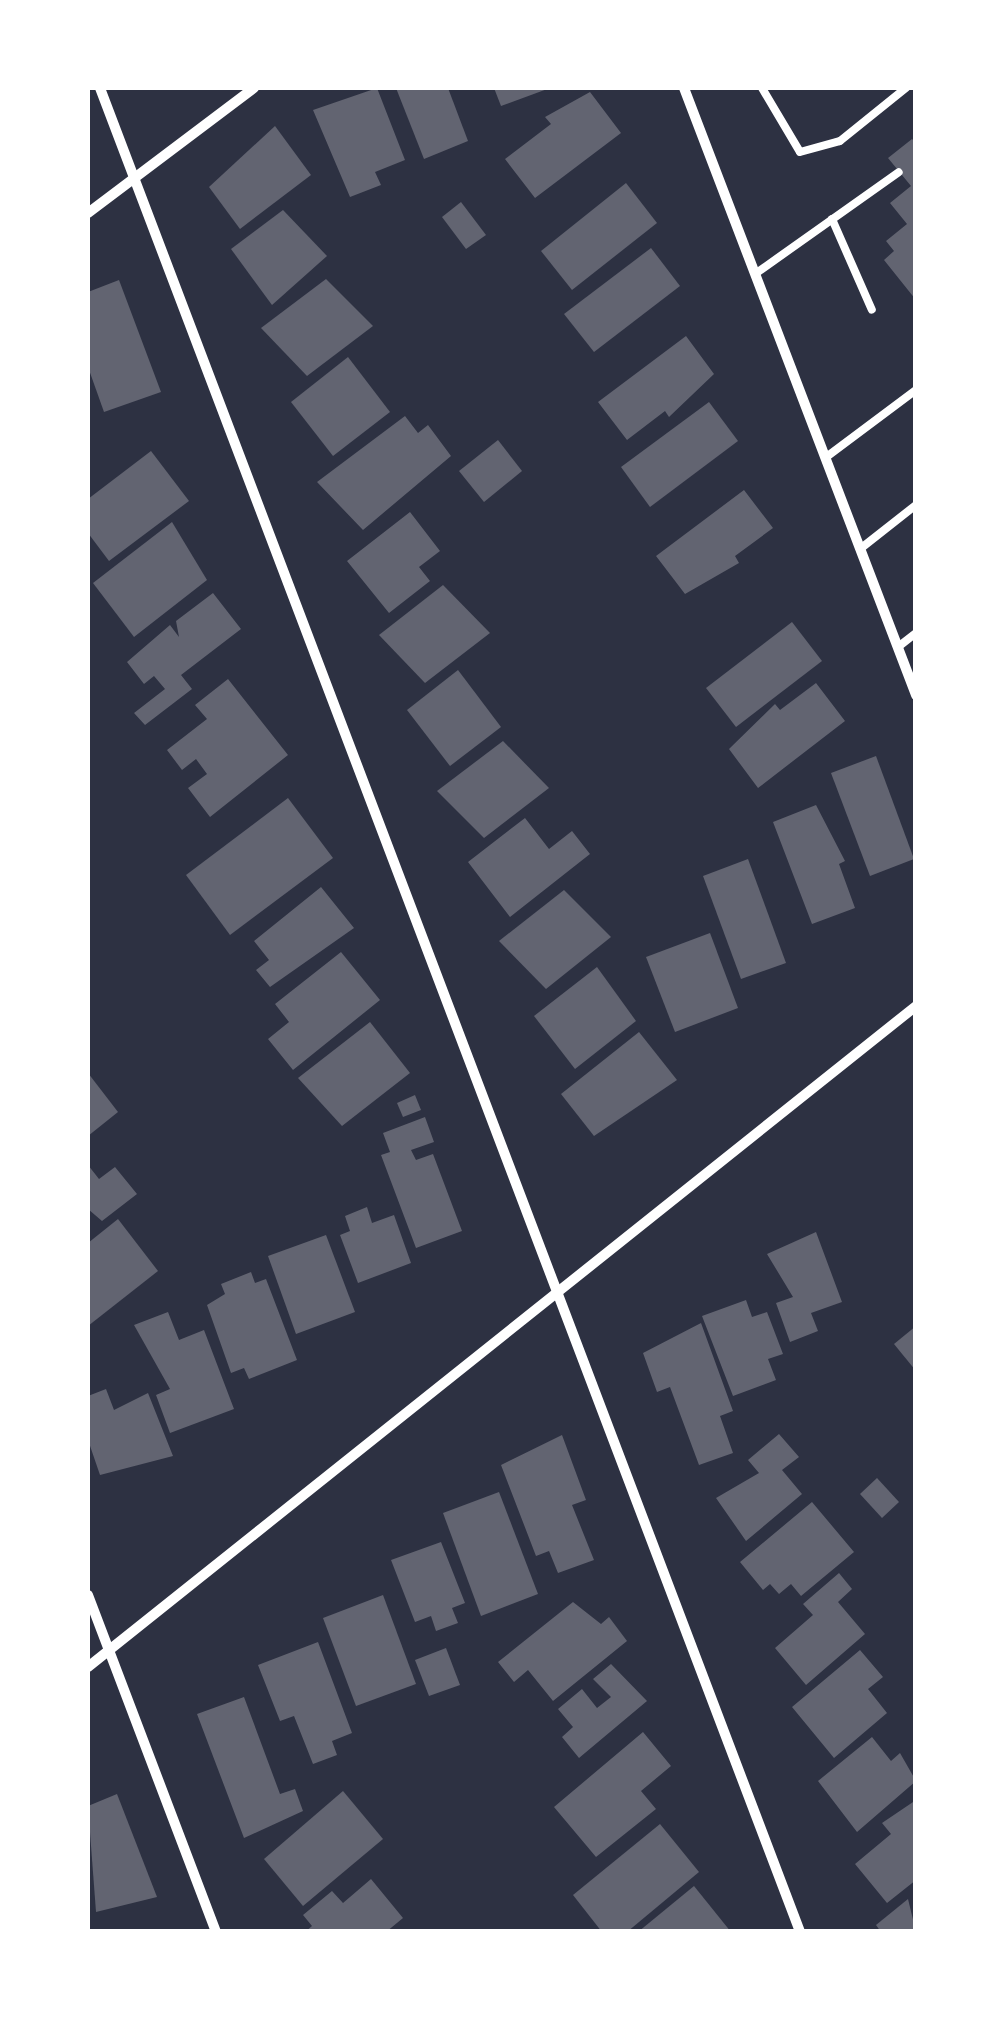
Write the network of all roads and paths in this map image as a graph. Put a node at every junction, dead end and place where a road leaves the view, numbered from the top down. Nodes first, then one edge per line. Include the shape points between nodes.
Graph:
1 (100, 88) edge
2 (254, 88) edge
3 (684, 88) edge
4 (762, 88) edge
5 (906, 88) edge
6 (900, 172) dead end
7 (135, 178) junction
8 (88, 213) edge
9 (832, 220) junction
10 (755, 274) junction
11 (872, 310) dead end
12 (916, 390) edge
13 (825, 458) junction
14 (916, 504) edge
15 (860, 549) junction
16 (916, 633) edge
17 (898, 647) junction
18 (916, 694) edge
19 (916, 1006) edge
20 (556, 1292) junction
21 (88, 1596) edge
22 (108, 1650) junction
23 (88, 1667) edge
24 (216, 1932) edge
25 (800, 1932) edge

1 - 7 street
2 - 7 street
3 - 10 street
4 - 5 lane via 800,152 840,142
6 - 9 lane
7 - 8 street
7 - 20 street
9 - 10 lane
9 - 11 lane
10 - 13 street
12 - 13 lane
13 - 15 street
14 - 15 lane
15 - 17 street
16 - 17 lane
17 - 18 street
19 - 20 street
20 - 22 street
20 - 25 street
21 - 22 street
22 - 23 street
22 - 24 street

